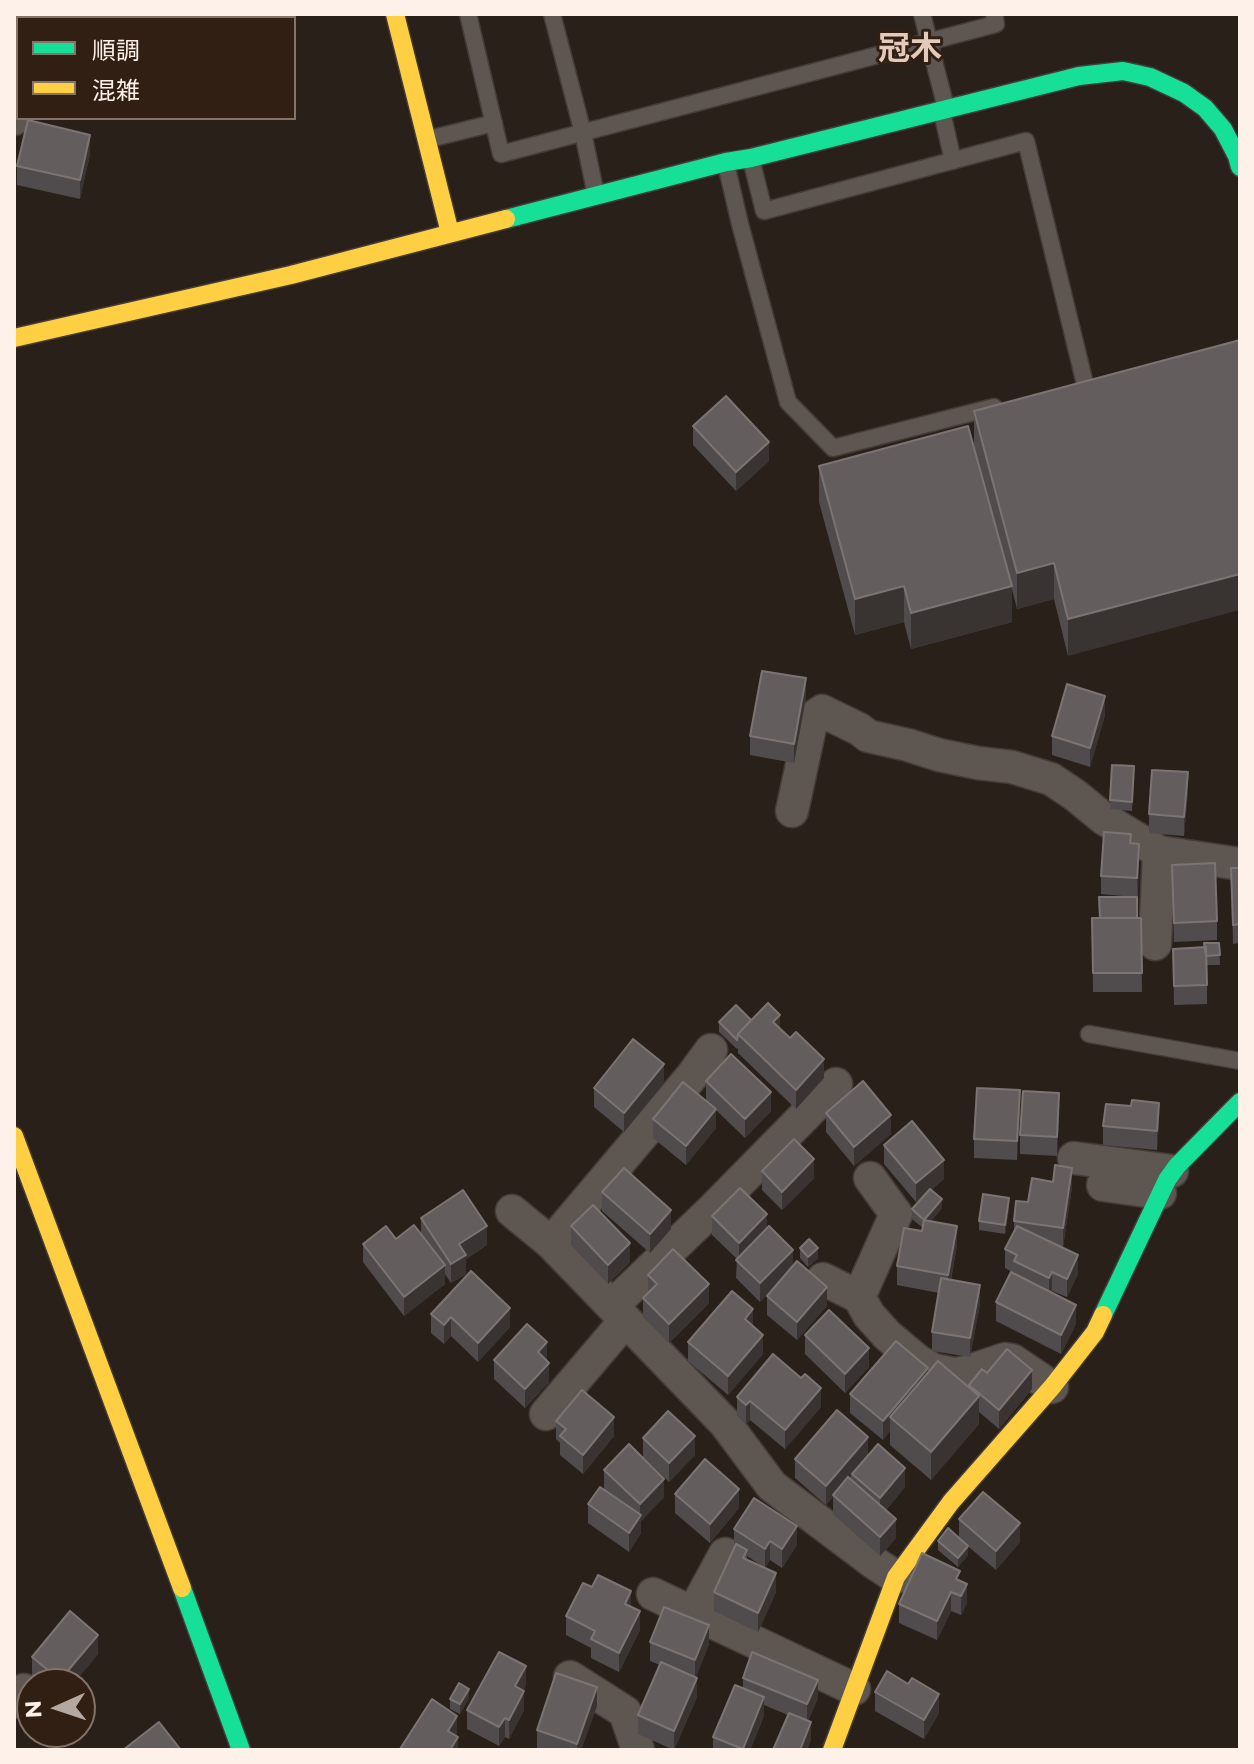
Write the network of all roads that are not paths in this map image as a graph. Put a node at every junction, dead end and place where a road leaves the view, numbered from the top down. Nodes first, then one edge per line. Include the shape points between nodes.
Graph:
1 (395, 14) edge
2 (468, 14) edge
3 (552, 14) edge
4 (922, 14) edge
5 (994, 14) edge
6 (930, 42) junction
7 (944, 110) junction
8 (494, 123) junction
9 (583, 133) junction
10 (427, 140) junction
11 (751, 158) junction
12 (953, 161) junction
13 (726, 162) junction
14 (1240, 167) edge
15 (597, 196) junction
16 (450, 233) junction
17 (14, 338) edge
18 (1085, 384) edge
19 (1011, 403) edge
20 (792, 811) dead end
21 (1159, 852) junction
22 (1240, 864) edge
23 (1155, 944) dead end
24 (1089, 1034) dead end
25 (711, 1050) dead end
26 (1240, 1061) edge
27 (836, 1084) dead end
28 (1240, 1102) edge
29 (14, 1136) edge
30 (1074, 1158) dead end
31 (870, 1178) dead end
32 (1166, 1182) junction
33 (1103, 1185) dead end
34 (512, 1211) dead end
35 (551, 1243) junction
36 (823, 1279) edge
37 (859, 1297) junction
38 (618, 1313) junction
39 (1052, 1387) junction
40 (546, 1414) dead end
41 (725, 1554) dead end
42 (896, 1577) junction
43 (653, 1594) dead end
44 (693, 1613) junction
45 (570, 1677) edge
46 (854, 1689) junction
47 (241, 1750) edge
48 (638, 1750) edge
49 (832, 1750) edge

1 - 10 street
2 - 8 lane
3 - 9 lane
4 - 6 lane
5 - 6 lane via 996,24
6 - 7 lane
6 - 9 lane
7 - 11 street
7 - 12 lane
7 - 14 street via 1079,76 1123,71 1168,84 1205,108 1223,129
8 - 9 lane via 501,154
8 - 10 lane
9 - 15 lane
10 - 16 street
11 - 12 lane via 764,211
11 - 13 street
12 - 18 lane via 1026,141
13 - 15 street
13 - 19 lane via 788,402 833,448
15 - 16 street
16 - 17 street
20 - 21 street via 812,718 822,711 868,736 1051,779
21 - 22 street
21 - 23 street
24 - 26 lane
25 - 35 street
27 - 38 street
28 - 32 street
29 - 47 street
30 - 32 street
31 - 37 street via 896,1214
32 - 33 street
32 - 39 street via 1095,1332
34 - 35 street
35 - 38 street
36 - 37 street
37 - 39 street via 887,1335 934,1370 954,1374 1012,1360
38 - 40 street
38 - 42 street via 725,1423 772,1486
39 - 42 street via 951,1502
41 - 44 street
42 - 46 street
43 - 44 street
44 - 46 street
45 - 48 street via 625,1712
46 - 49 street

